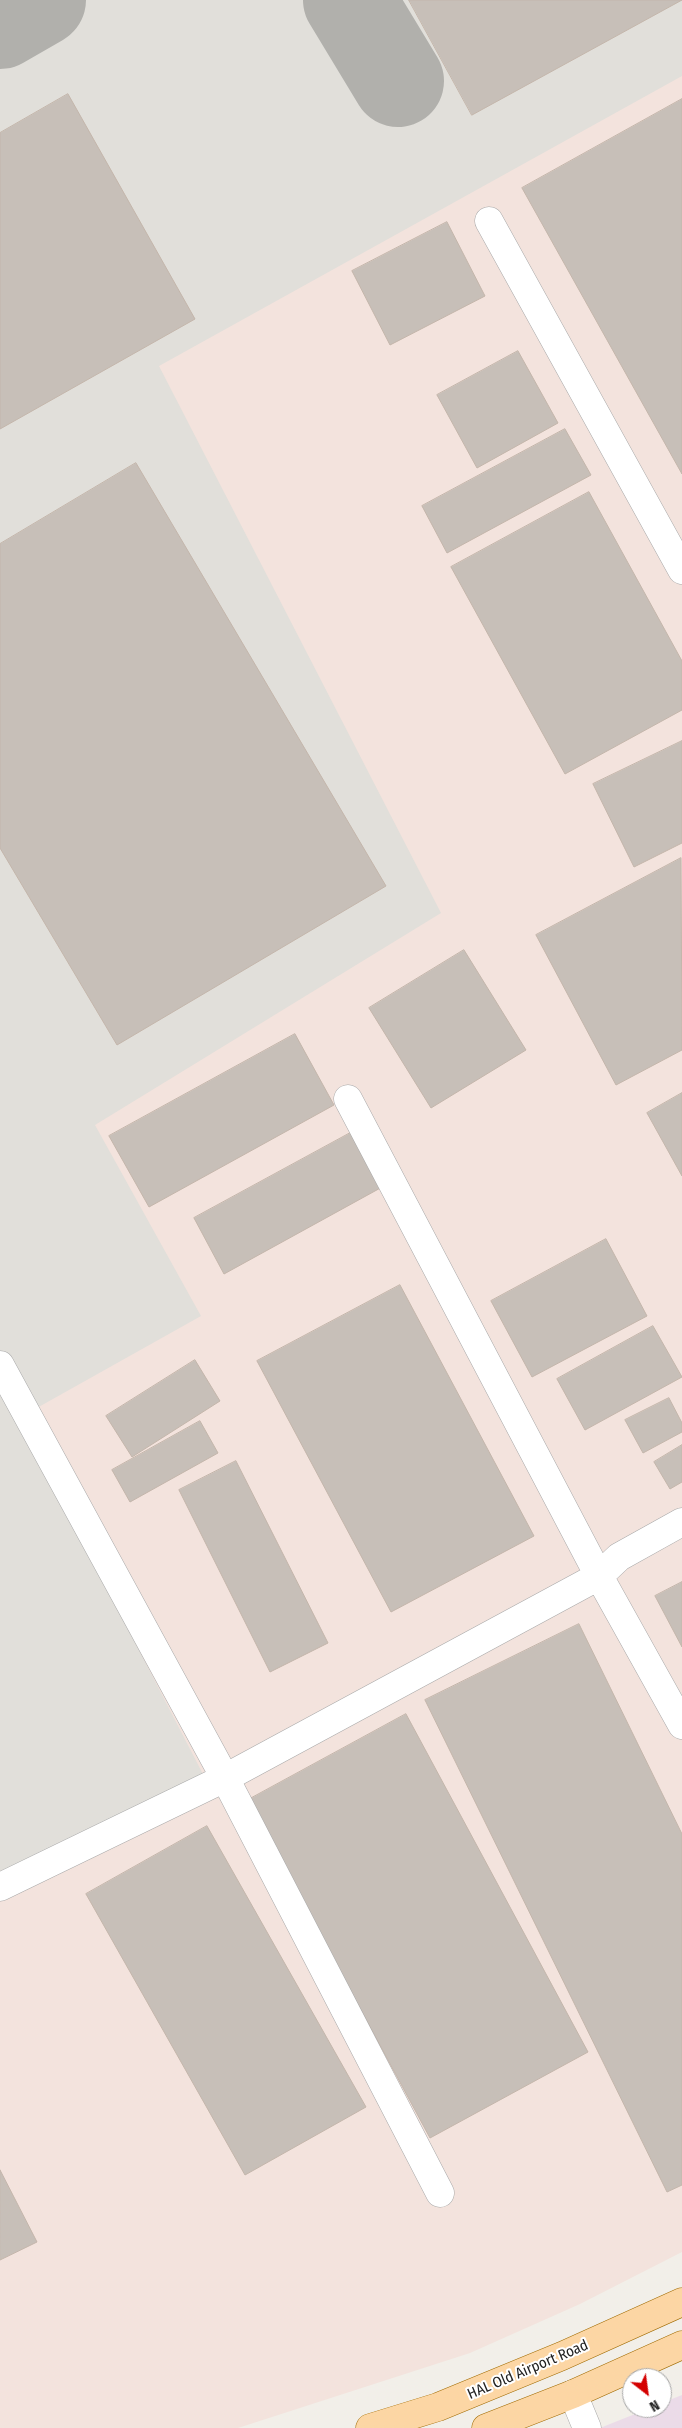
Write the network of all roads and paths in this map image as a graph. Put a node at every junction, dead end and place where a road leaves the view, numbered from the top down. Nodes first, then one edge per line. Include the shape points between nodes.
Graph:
1 (489, 221) dead end
2 (682, 570) edge
3 (348, 1099) dead end
4 (0, 1365) edge
5 (682, 1522) edge
6 (599, 1576) junction
7 (682, 1725) edge
8 (225, 1778) junction
9 (0, 1887) edge
10 (440, 2193) dead end
11 (682, 2302) edge
12 (682, 2345) edge
13 (573, 2394) junction
14 (370, 2428) edge
15 (486, 2428) edge
16 (587, 2428) edge

1 - 2 lane
3 - 6 lane
4 - 8 lane
5 - 6 lane via 619,1557
6 - 7 lane
6 - 8 lane
8 - 9 lane
8 - 10 lane
11 - 14 main road, HAL Old Airport Road via 438,2407
12 - 13 main road
13 - 15 main road
13 - 16 lane

